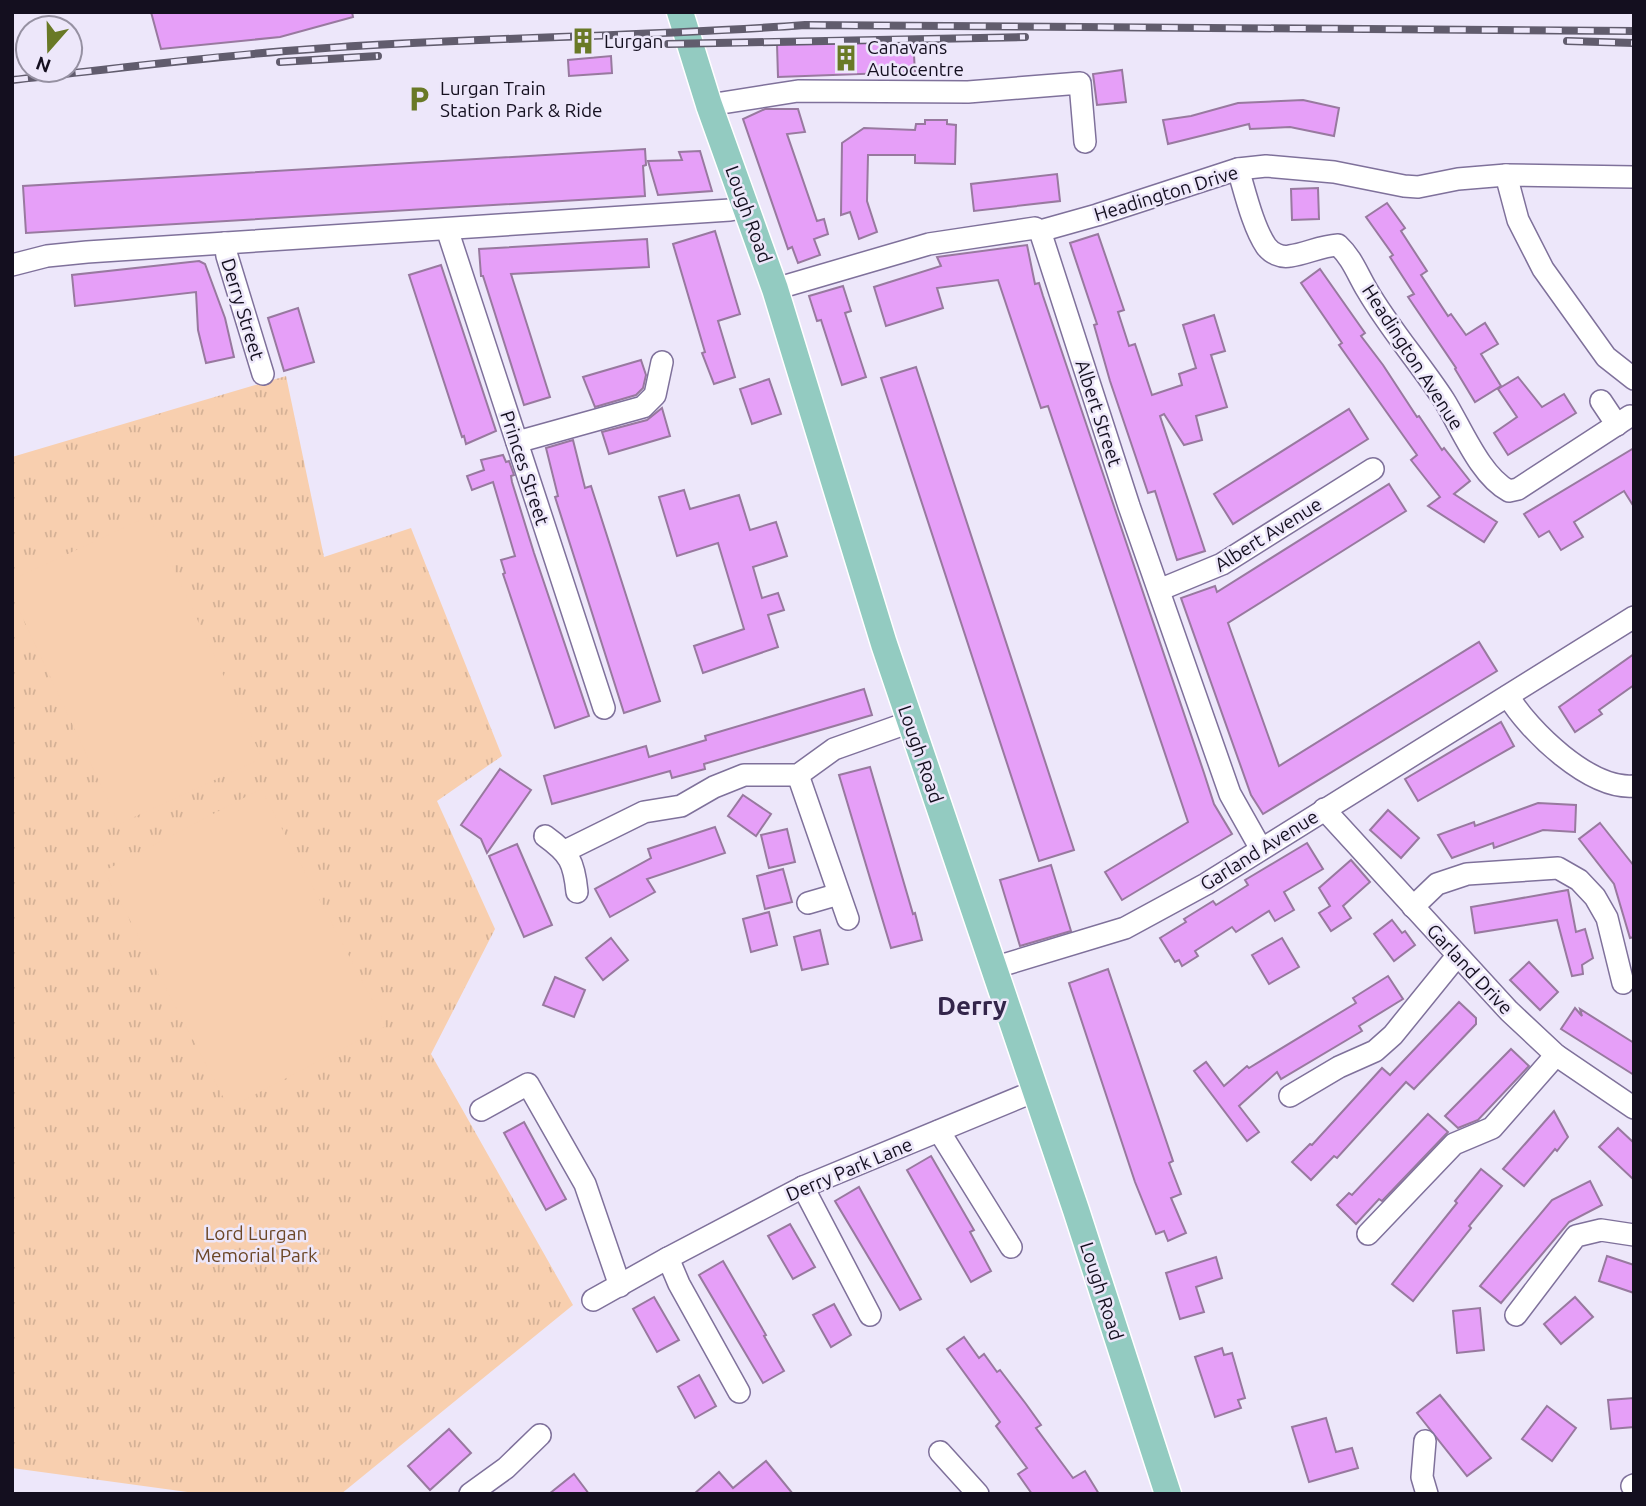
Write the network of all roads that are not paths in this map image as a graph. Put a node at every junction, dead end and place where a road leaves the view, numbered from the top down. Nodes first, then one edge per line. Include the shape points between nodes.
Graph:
1 (680, 12) edge
2 (709, 105) junction
3 (1084, 142) dead end
4 (1238, 169) junction
5 (1506, 175) junction
6 (1634, 177) edge
7 (747, 207) junction
8 (447, 229) junction
9 (1040, 231) junction
10 (225, 243) junction
11 (12, 264) edge
12 (775, 289) junction
13 (662, 362) dead end
14 (263, 374) dead end
15 (1634, 379) edge
16 (1601, 401) dead end
17 (517, 442) junction
18 (1373, 469) dead end
19 (1159, 590) junction
20 (1634, 617) edge
21 (1508, 696) junction
22 (604, 708) dead end
23 (910, 722) junction
24 (798, 775) junction
25 (1634, 786) edge
26 (1324, 809) junction
27 (545, 836) dead end
28 (1261, 849) junction
29 (565, 850) junction
30 (577, 892) dead end
31 (839, 894) junction
32 (808, 903) dead end
33 (1413, 907) junction
34 (848, 919) dead end
35 (1457, 956) junction
36 (993, 968) junction
37 (1623, 983) dead end
38 (1556, 1055) junction
39 (1035, 1091) junction
40 (1290, 1096) dead end
41 (1634, 1108) edge
42 (481, 1110) dead end
43 (939, 1130) junction
44 (803, 1187) junction
45 (1368, 1234) dead end
46 (1634, 1235) edge
47 (1011, 1247) dead end
48 (668, 1258) junction
49 (620, 1286) junction
50 (593, 1300) dead end
51 (870, 1315) dead end
52 (1516, 1315) dead end
53 (739, 1392) dead end
54 (540, 1435) dead end
55 (1425, 1441) dead end
56 (940, 1452) dead end
57 (470, 1494) edge
58 (978, 1494) edge
59 (1168, 1494) edge
60 (1427, 1494) edge

1 - 2 main road, Lough Road
2 - 3 street via 798,90 968,92 1080,83
2 - 7 main road, Lough Road
4 - 5 street, Headington Drive via 1266,166 1334,172 1418,187
4 - 9 street, Headington Drive
4 - 16 street, Headington Avenue via 1259,230 1275,254 1289,257 1338,245 1349,255 1367,290 1500,486 1518,489 1624,421
5 - 6 street, Headington Drive
5 - 15 street via 1518,220 1543,269 1606,357
7 - 8 street
7 - 12 main road, Lough Road
8 - 10 street
8 - 17 street, Princes Street
9 - 12 street via 1035,228 929,244
9 - 19 street, Albert Street
10 - 11 street via 87,252
10 - 14 street, Derry Street
12 - 23 main road, Lough Road
13 - 17 street via 655,395 643,407
17 - 22 street, Princes Street
18 - 19 street, Albert Avenue via 1222,564
19 - 28 street, Albert Street via 1230,794
20 - 21 street, Garland Avenue
21 - 25 street via 1535,730 1579,767 1603,780
21 - 26 street, Garland Avenue
23 - 24 street via 834,749
23 - 36 main road, Lough Road
24 - 29 street via 744,775 681,806 644,813
24 - 31 street
26 - 28 street, Garland Avenue
26 - 33 street, Garland Drive
27 - 29 street
28 - 36 street, Garland Avenue via 1125,928
29 - 30 street via 576,873
31 - 32 street
31 - 34 street
33 - 35 street, Garland Drive
33 - 37 street via 1437,884 1467,874 1558,868 1579,880 1607,918
35 - 38 street, Garland Drive
35 - 40 street via 1375,1051
36 - 39 main road, Lough Road
38 - 41 street, Garland Drive
38 - 45 street via 1493,1128 1454,1144
39 - 43 street, Derry Park Lane
39 - 59 main road, Lough Road
42 - 49 street via 528,1084 585,1184
43 - 44 street, Derry Park Lane
43 - 47 street
44 - 48 street, Derry Park Lane
44 - 51 street
46 - 52 street via 1601,1230 1576,1236
48 - 49 street, Derry Park Lane
48 - 53 street
49 - 50 street, Derry Park Lane
54 - 57 street
55 - 60 street via 1422,1477
56 - 58 street

